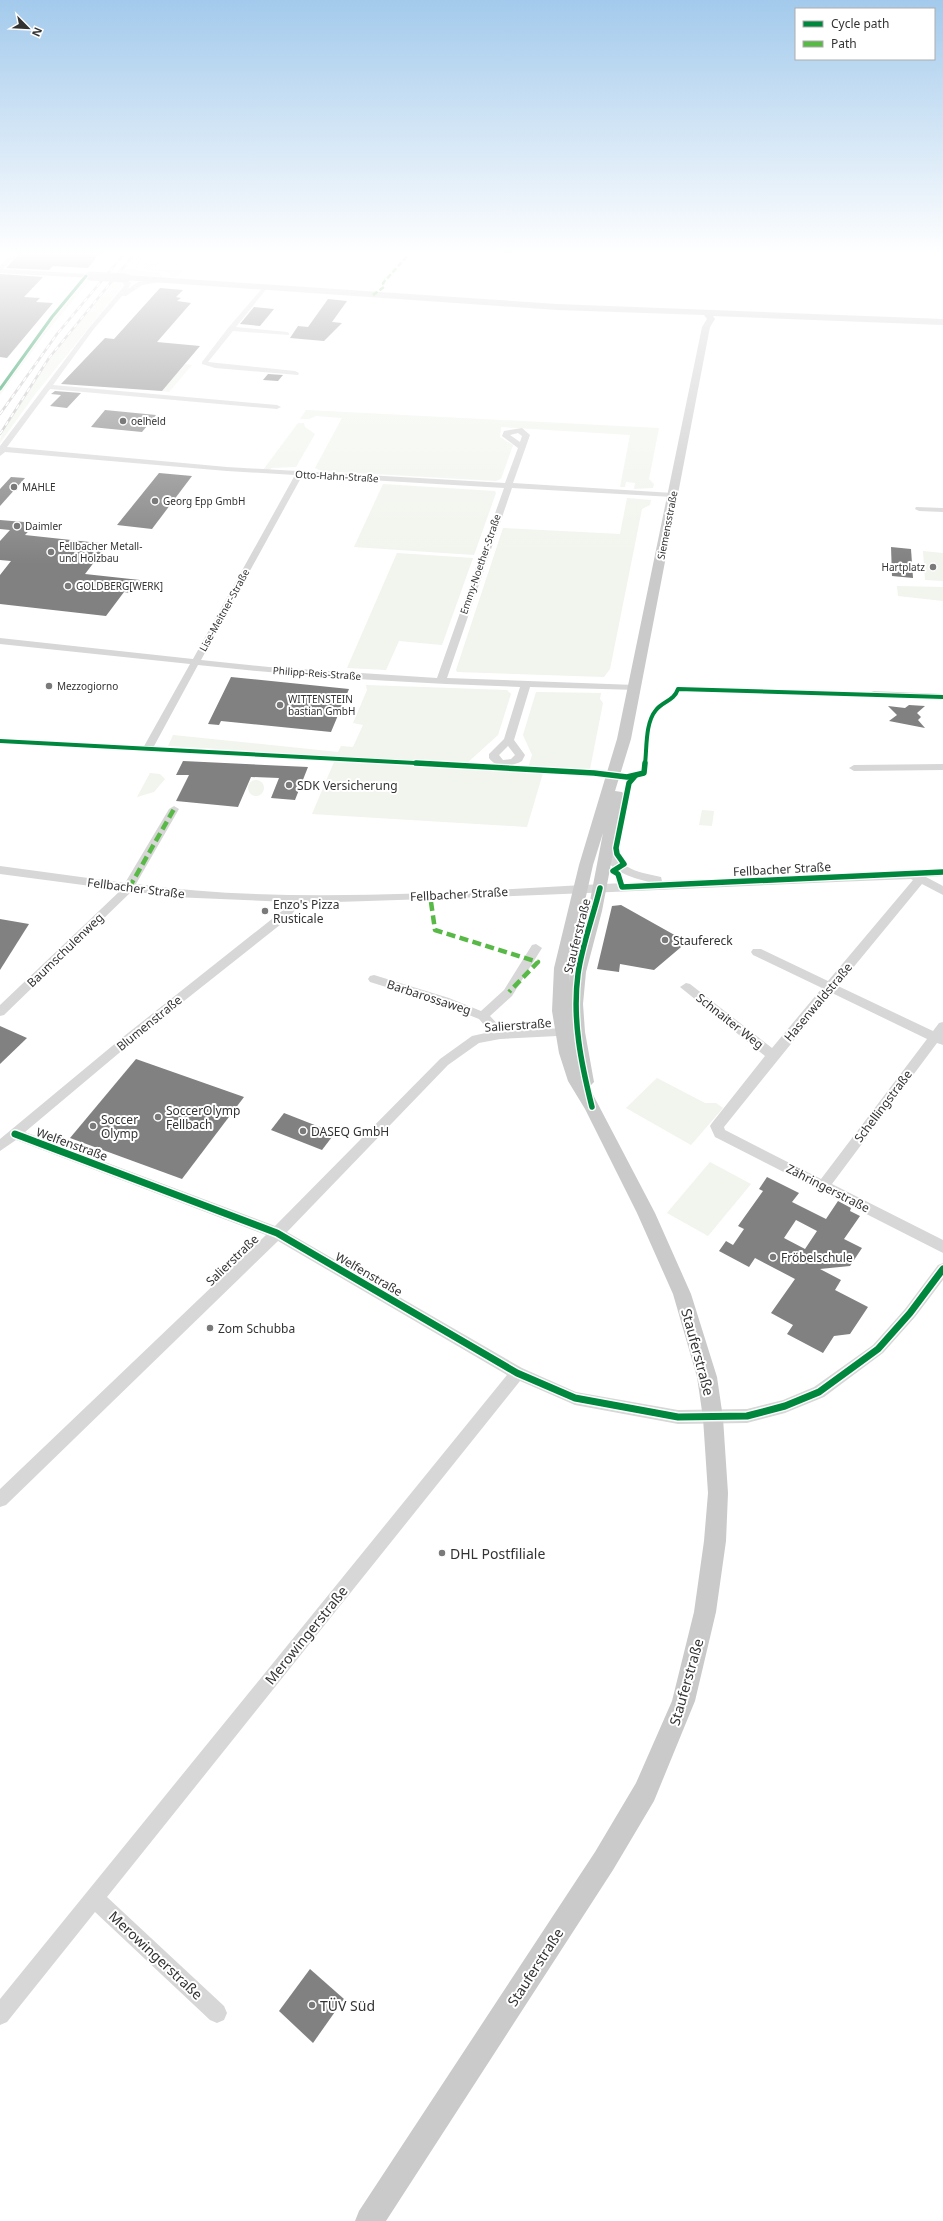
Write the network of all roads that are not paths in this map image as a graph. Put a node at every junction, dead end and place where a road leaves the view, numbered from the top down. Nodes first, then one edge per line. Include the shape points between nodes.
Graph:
1 (72, 357) edge
2 (208, 357) edge
3 (217, 357) edge
4 (697, 357) edge
5 (221, 367) junction
6 (295, 373) dead end
7 (49, 387) junction
8 (277, 407) dead end
9 (520, 447) dead end
10 (1, 451) edge
11 (300, 474) junction
12 (507, 485) junction
13 (673, 495) junction
14 (919, 509) dead end
15 (943, 510) edge
16 (0, 641) edge
17 (194, 663) junction
18 (441, 681) junction
19 (526, 684) junction
20 (634, 688) junction
21 (874, 694) dead end
22 (943, 697) edge
23 (624, 739) junction
24 (509, 740) dead end
25 (148, 748) dead end
26 (943, 767) edge
27 (854, 768) dead end
28 (174, 809) dead end
29 (606, 854) junction
30 (0, 870) edge
31 (943, 872) edge
32 (916, 878) junction
33 (679, 884) junction
34 (129, 888) junction
35 (582, 888) junction
36 (600, 888) junction
37 (943, 891) edge
38 (297, 899) junction
39 (536, 948) dead end
40 (757, 952) dead end
41 (374, 979) dead end
42 (832, 986) junction
43 (686, 987) dead end
44 (0, 1012) edge
45 (483, 1016) junction
46 (943, 1026) edge
47 (570, 1032) junction
48 (500, 1035) junction
49 (939, 1039) edge
50 (773, 1055) junction
51 (717, 1126) joint
52 (15, 1134) junction
53 (0, 1146) edge
54 (824, 1185) junction
55 (277, 1232) junction
56 (943, 1247) edge
57 (943, 1268) edge
58 (517, 1373) junction
59 (713, 1418) junction
60 (0, 1500) edge
61 (94, 1898) junction
62 (217, 2013) dead end
63 (0, 2014) edge
64 (369, 2221) edge

1 - 7 street
2 - 5 street via 204,363
3 - 5 street via 221,360
4 - 13 main road, Siemensstraße
5 - 6 street
7 - 8 street
7 - 10 street
9 - 12 street, Emmy-Noether-Straße
10 - 11 street, Otto-Hahn-Straße
11 - 12 street, Otto-Hahn-Straße
11 - 17 street, Lise-Meitner-Straße
12 - 13 street, Otto-Hahn-Straße
12 - 18 street, Emmy-Noether-Straße
13 - 20 main road, Siemensstraße
14 - 15 street
16 - 17 street, Philipp-Reis-Straße
17 - 18 street, Philipp-Reis-Straße
17 - 25 street, Lise-Meitner-Straße
18 - 19 street, Philipp-Reis-Straße
19 - 20 street, Philipp-Reis-Straße
19 - 24 street
20 - 23 main road, Siemensstraße
21 - 22 street
23 - 29 main road, Siemensstraße
23 - 35 main road, Siemensstraße
26 - 27 street
28 - 34 street, Baumschulenweg
29 - 33 street via 618,868 631,874
29 - 36 main road, Siemensstraße
30 - 34 street, Fellbacher Straße
31 - 32 street, Fellbacher Straße
32 - 33 street, Fellbacher Straße
32 - 37 street
32 - 42 street, Hasenwaldstraße
33 - 36 street, Fellbacher Straße
34 - 38 street, Fellbacher Straße via 211,896
34 - 44 street, Baumschulenweg
35 - 36 street, Fellbacher Straße
35 - 38 street, Fellbacher Straße via 470,895
35 - 47 main road, Stauferstraße via 562,968 560,1011
36 - 47 main road, Stauferstraße via 578,972
38 - 52 street, Blumenstraße via 286,914
39 - 45 street, Barbarossaweg via 508,993
40 - 42 street
41 - 45 street, Barbarossaweg
42 - 49 street
42 - 50 street, Hasenwaldstraße
43 - 50 street, Schnaiter Weg
45 - 48 street, Barbarossaweg
46 - 49 street, Schellingstraße
47 - 48 street, Salierstraße
47 - 59 main road, Stauferstraße via 576,1081 646,1213 682,1294 707,1377
48 - 55 street, Salierstraße via 476,1040 444,1062
49 - 54 street, Schellingstraße
50 - 51 street, Hasenwaldstraße
51 - 54 street, Zähringerstraße via 720,1133
52 - 53 street, Blumenstraße
52 - 55 street, Welfenstraße
54 - 56 street, Zähringerstraße
55 - 58 street, Welfenstraße
55 - 60 street, Salierstraße
57 - 59 street, Welfenstraße via 910,1313 878,1349 819,1392 785,1406 747,1416
58 - 59 street, Welfenstraße via 575,1398 678,1417
58 - 61 street, Merowingerstraße
59 - 64 main road, Stauferstraße via 718,1493 715,1541 705,1612 683,1701 666,1745 645,1792 604,1860
61 - 62 street, Merowingerstraße
61 - 63 street, Merowingerstraße

